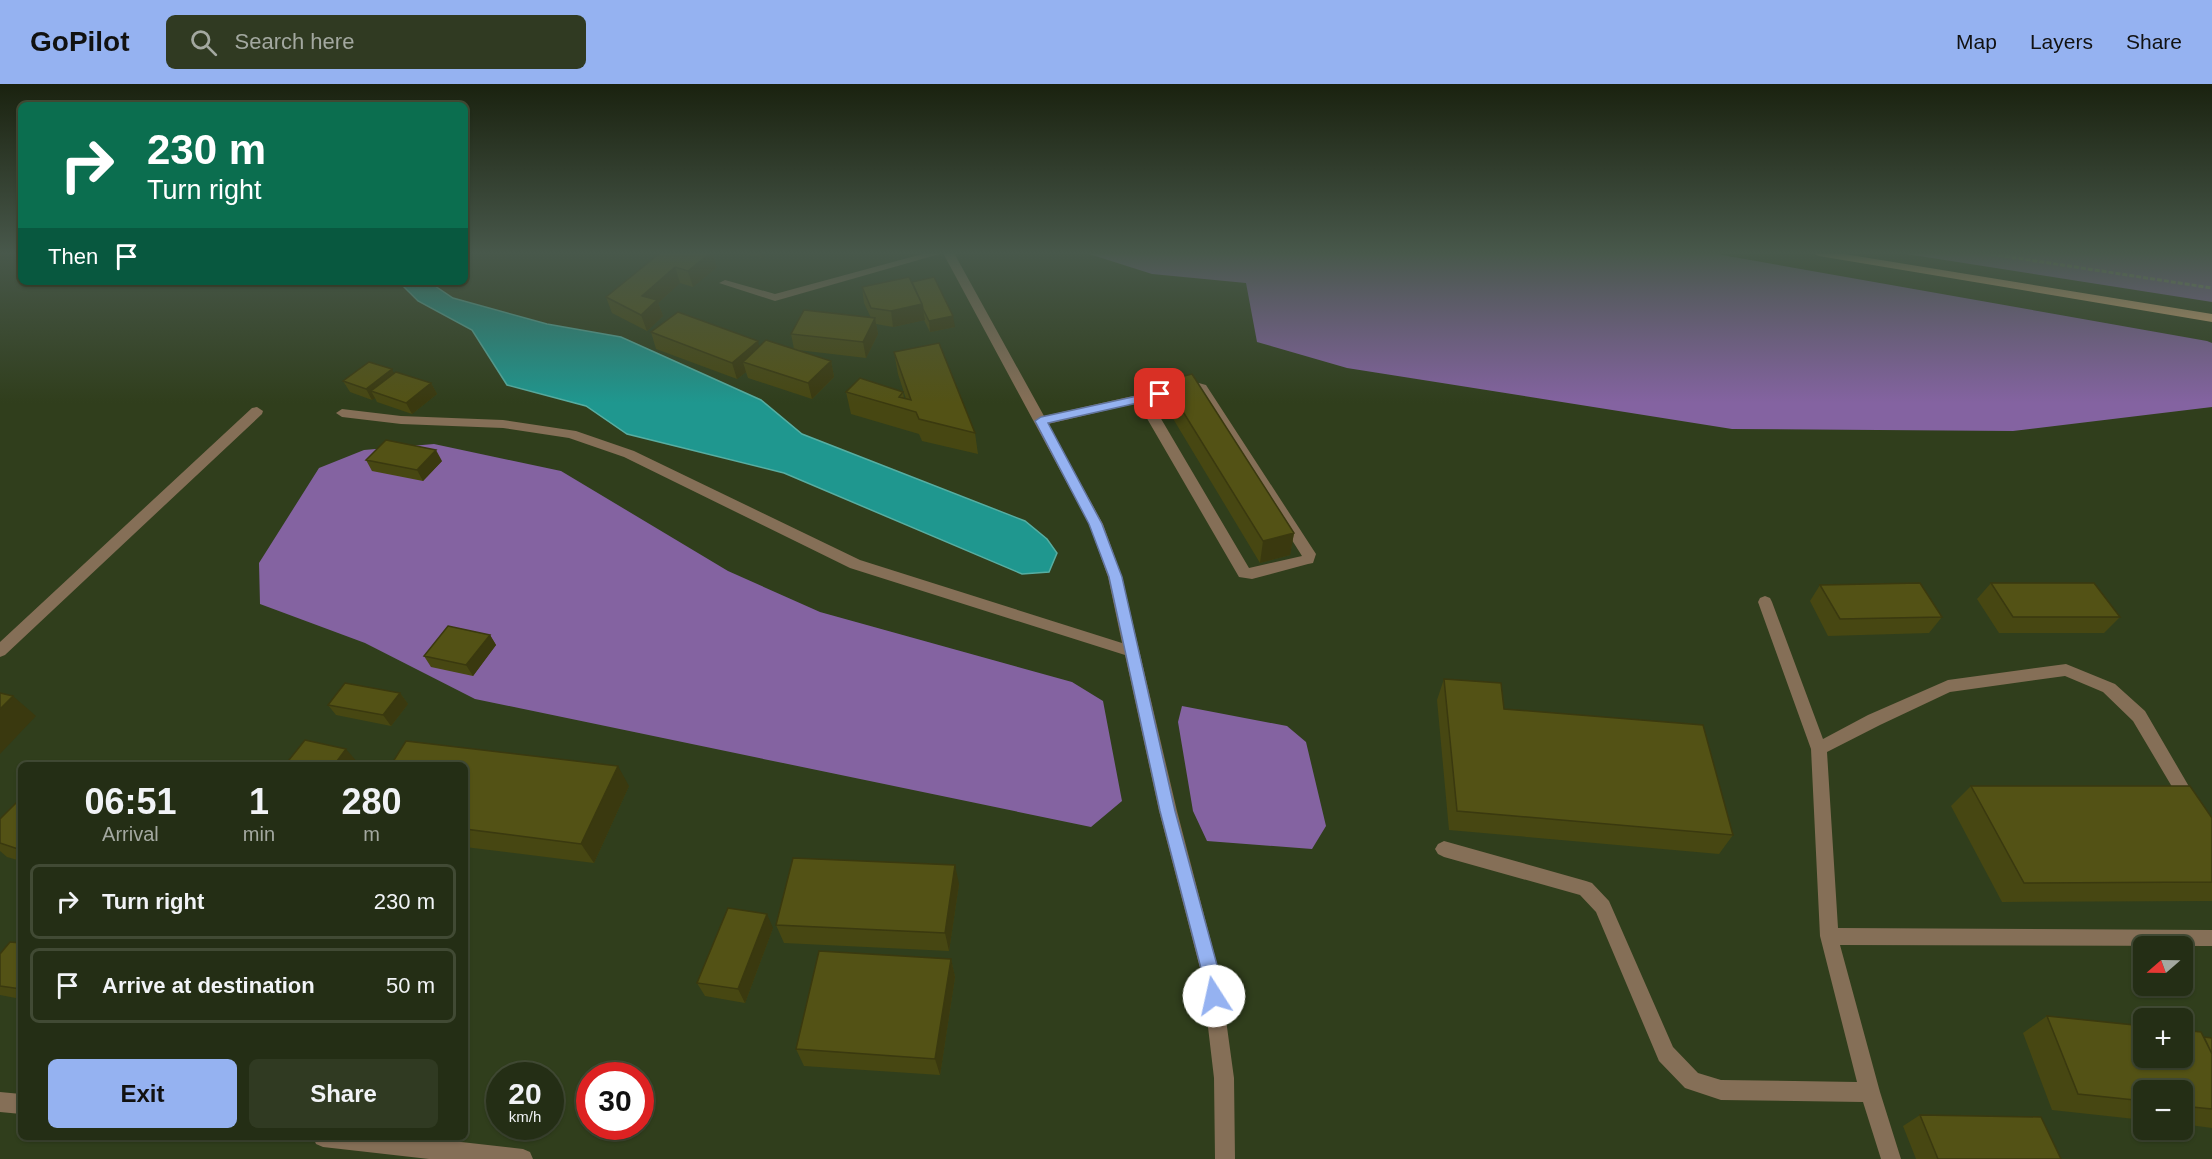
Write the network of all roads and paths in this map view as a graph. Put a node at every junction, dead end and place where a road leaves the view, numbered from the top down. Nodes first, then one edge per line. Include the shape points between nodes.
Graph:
1 (976, 303) edge
2 (2122, 303) edge
3 (2212, 318) edge
4 (1142, 398) junction
5 (257, 411) dead end
6 (342, 413) dead end
7 (1041, 421) junction
8 (1766, 602) dead end
9 (0, 651) edge
10 (1133, 652) junction
11 (1819, 749) junction
12 (2200, 819) edge
13 (1444, 849) dead end
14 (1828, 936) junction
15 (2212, 938) edge
16 (1870, 1092) junction
17 (0, 1102) edge
18 (18, 1104) edge
19 (350, 1140) edge
20 (523, 1159) edge
21 (1225, 1159) edge
22 (1891, 1159) edge

1 - 7 street
2 - 3 main road
4 - 4 street via 1202,388 1309,554 1308,559 1244,573
4 - 7 street
5 - 9 street
6 - 10 street via 503,424 571,434 629,454 855,564
7 - 10 street via 1096,524 1115,577
8 - 11 street
10 - 21 street via 1168,811 1211,976 1224,1078
11 - 12 street via 1948,686 2066,670 2109,688 2139,716
11 - 14 street
13 - 16 street via 1586,889 1604,908 1666,1054 1692,1081 1721,1090
14 - 15 street
14 - 16 street
16 - 22 street
17 - 18 street
19 - 20 street

